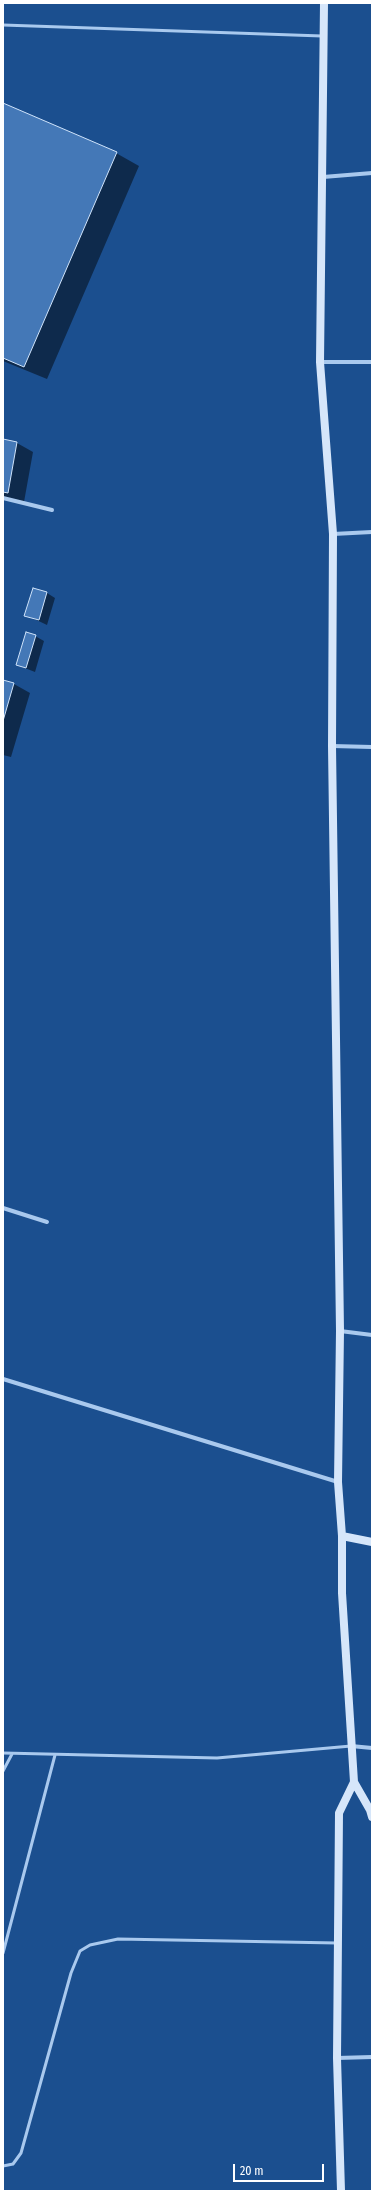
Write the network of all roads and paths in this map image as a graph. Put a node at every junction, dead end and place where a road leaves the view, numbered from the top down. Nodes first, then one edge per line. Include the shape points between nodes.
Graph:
1 (324, 3) edge
2 (3, 25) edge
3 (324, 36) junction
4 (372, 173) edge
5 (323, 177) junction
6 (320, 362) junction
7 (372, 362) edge
8 (3, 498) edge
9 (52, 510) dead end
10 (372, 532) edge
11 (333, 534) junction
12 (332, 746) junction
13 (372, 747) edge
14 (3, 1208) edge
15 (47, 1222) dead end
16 (340, 1331) junction
17 (372, 1335) edge
18 (3, 1379) edge
19 (338, 1482) junction
20 (342, 1536) junction
21 (372, 1542) edge
22 (351, 1746) junction
23 (372, 1748) edge
24 (3, 1753) edge
25 (12, 1754) junction
26 (55, 1755) junction
27 (3, 1770) edge
28 (354, 1782) junction
29 (372, 1817) edge
30 (338, 1943) junction
31 (3, 1953) edge
32 (372, 2057) edge
33 (337, 2058) junction
34 (3, 2166) edge
35 (341, 2191) edge

1 - 3 main road
2 - 3 lane
3 - 5 main road
4 - 5 street
5 - 6 main road
6 - 7 street
6 - 11 main road
8 - 9 street
10 - 11 street
11 - 12 main road
12 - 13 street
12 - 16 main road
14 - 15 street
16 - 17 street
16 - 19 main road
18 - 19 street
19 - 20 main road
20 - 21 main road
20 - 22 main road via 342,1593
22 - 23 street
22 - 26 lane via 217,1758
22 - 28 main road
24 - 25 lane
25 - 26 lane
25 - 27 lane
26 - 31 lane
28 - 29 main road
28 - 30 main road via 339,1813
30 - 33 main road
30 - 34 lane via 118,1939 90,1945 80,1951 71,1973 21,2153 13,2164
32 - 33 street
33 - 35 main road

